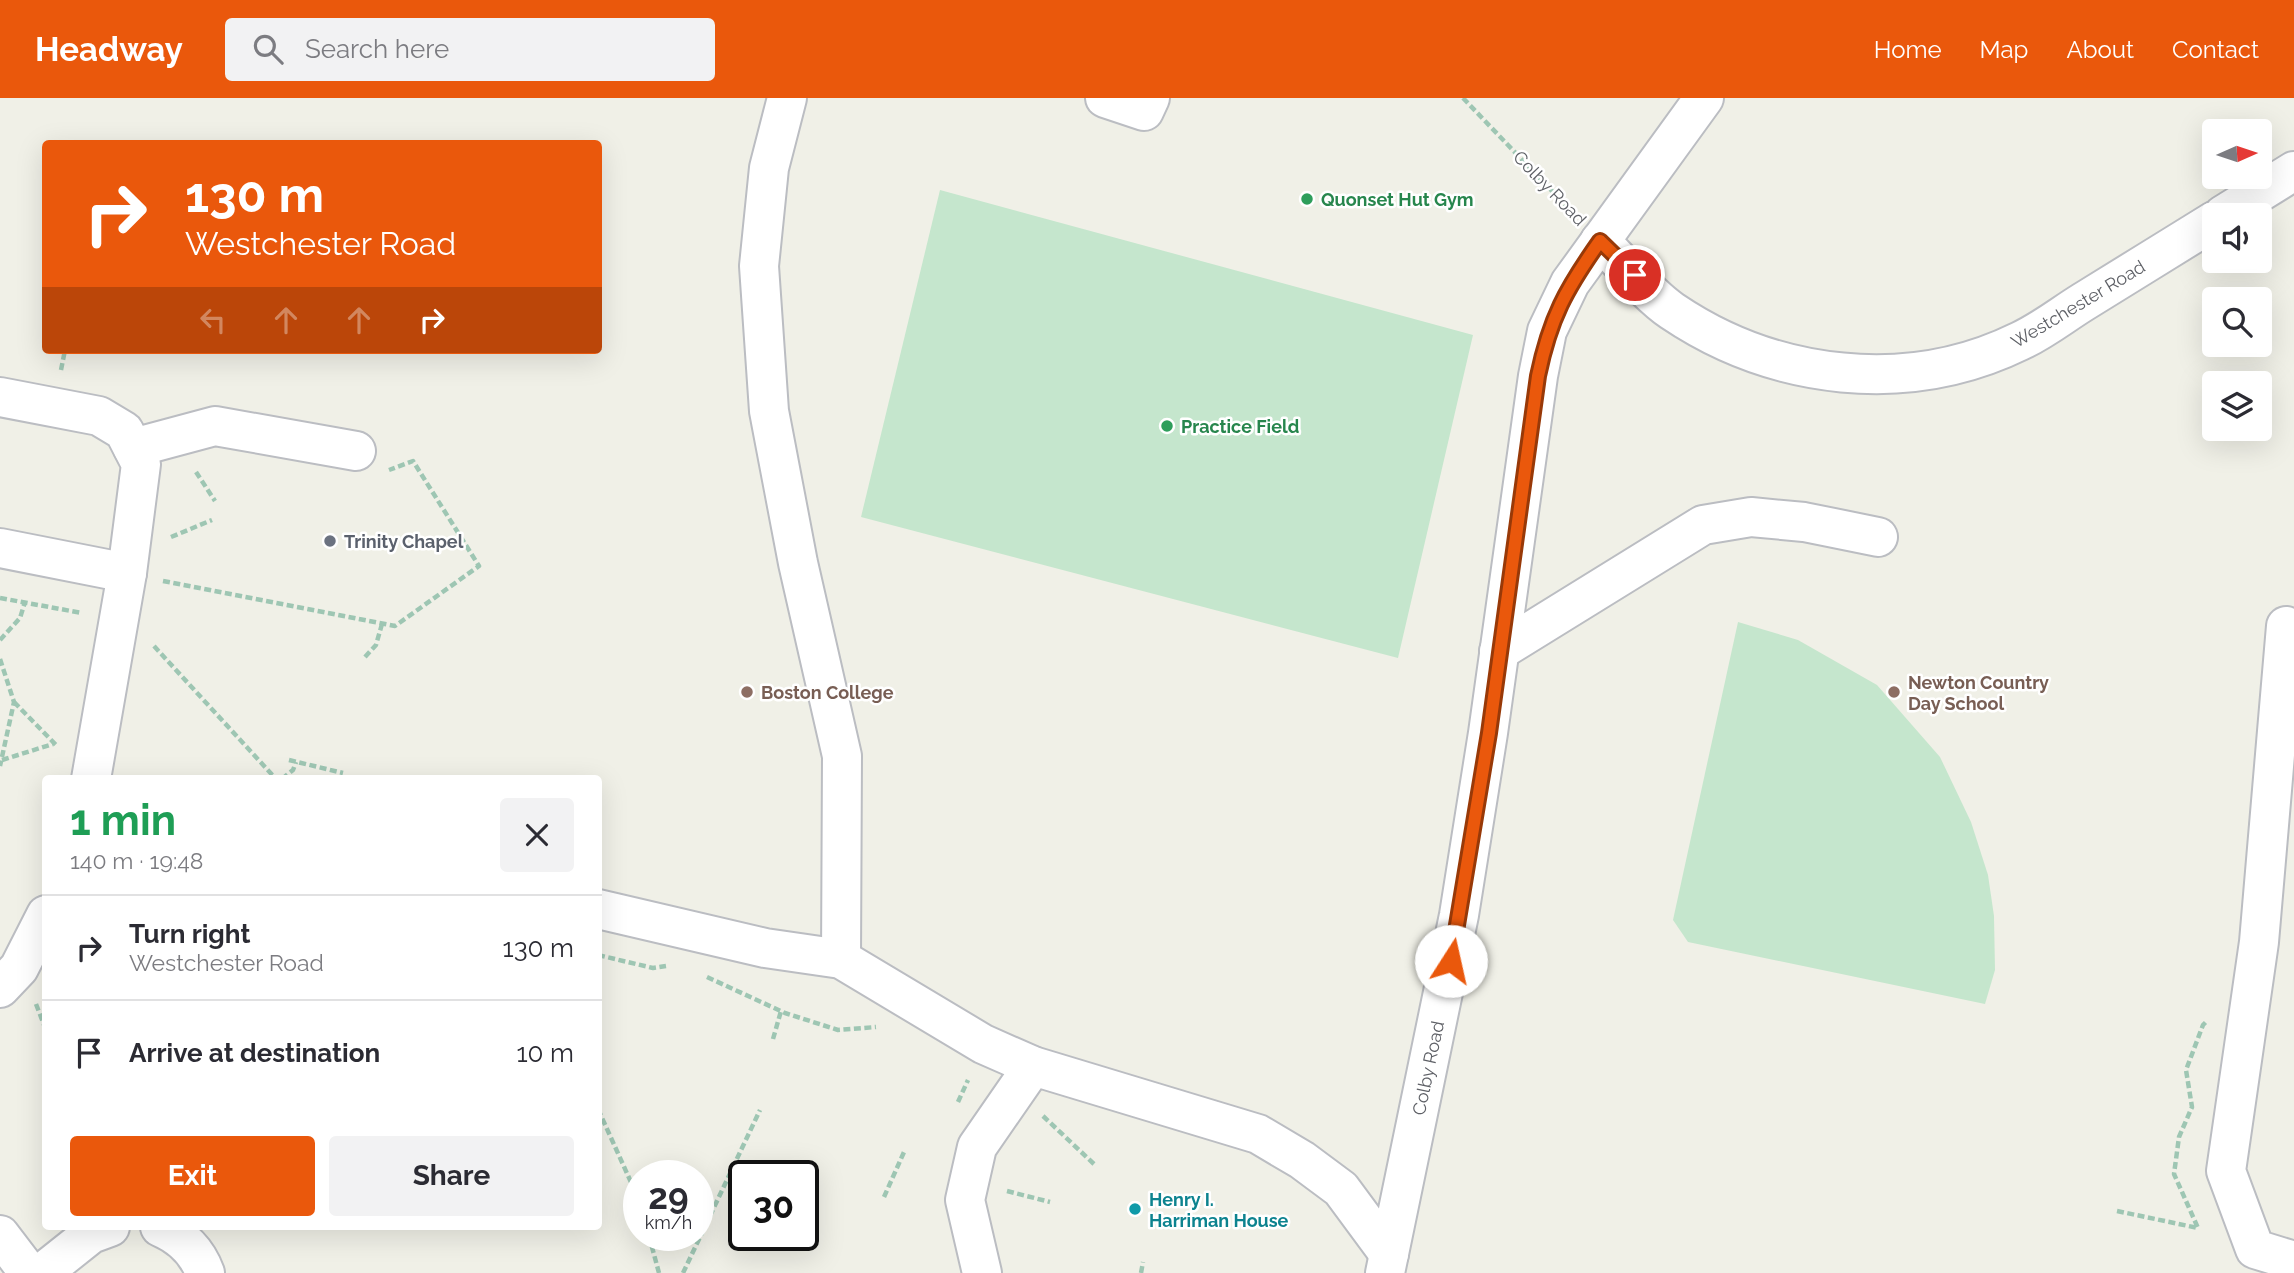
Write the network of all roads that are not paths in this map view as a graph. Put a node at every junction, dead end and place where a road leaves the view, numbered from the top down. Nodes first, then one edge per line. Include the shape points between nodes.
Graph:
1 (787, 98) edge
2 (1105, 98) edge
3 (1150, 98) edge
4 (1704, 98) edge
5 (2294, 171) edge
6 (2242, 203) edge
7 (2202, 228) edge
8 (1600, 241) junction
9 (0, 397) edge
10 (133, 447) junction
11 (369, 461) road end
12 (1878, 537) dead end
13 (0, 548) edge
14 (143, 573) junction
15 (2286, 626) dead end
16 (1499, 651) junction
17 (93, 775) edge
18 (602, 910) edge
19 (42, 923) edge
20 (841, 959) junction
21 (16, 991) edge
22 (1033, 1066) junction
23 (102, 1230) edge
24 (168, 1230) edge
25 (0, 1235) edge
26 (2294, 1261) edge
27 (1387, 1263) edge
28 (29, 1273) edge
29 (42, 1273) edge
30 (205, 1273) edge
31 (982, 1273) edge

1 - 20 street via 769,168 759,266 769,411 842,756
2 - 3 street via 1144,111
4 - 8 street
5 - 6 street
7 - 8 street, Westchester Road via 2021,341 1968,363 1907,374 1850,374 1791,364 1728,344 1670,310
8 - 16 street, Colby Road via 1570,283 1547,331
9 - 10 street via 99,416 124,431
10 - 11 street via 215,426
10 - 14 street via 141,464
12 - 16 street via 1751,517 1703,525
13 - 14 street
14 - 17 street
15 - 26 street via 2259,942 2226,1171 2255,1249
16 - 27 street, Colby Road via 1446,983
18 - 20 street via 765,947
19 - 21 street via 19,968
20 - 22 street via 984,1044
22 - 27 street via 1258,1134 1340,1189
22 - 31 street via 977,1147 965,1200
23 - 29 street
24 - 30 street via 194,1251
25 - 28 street

